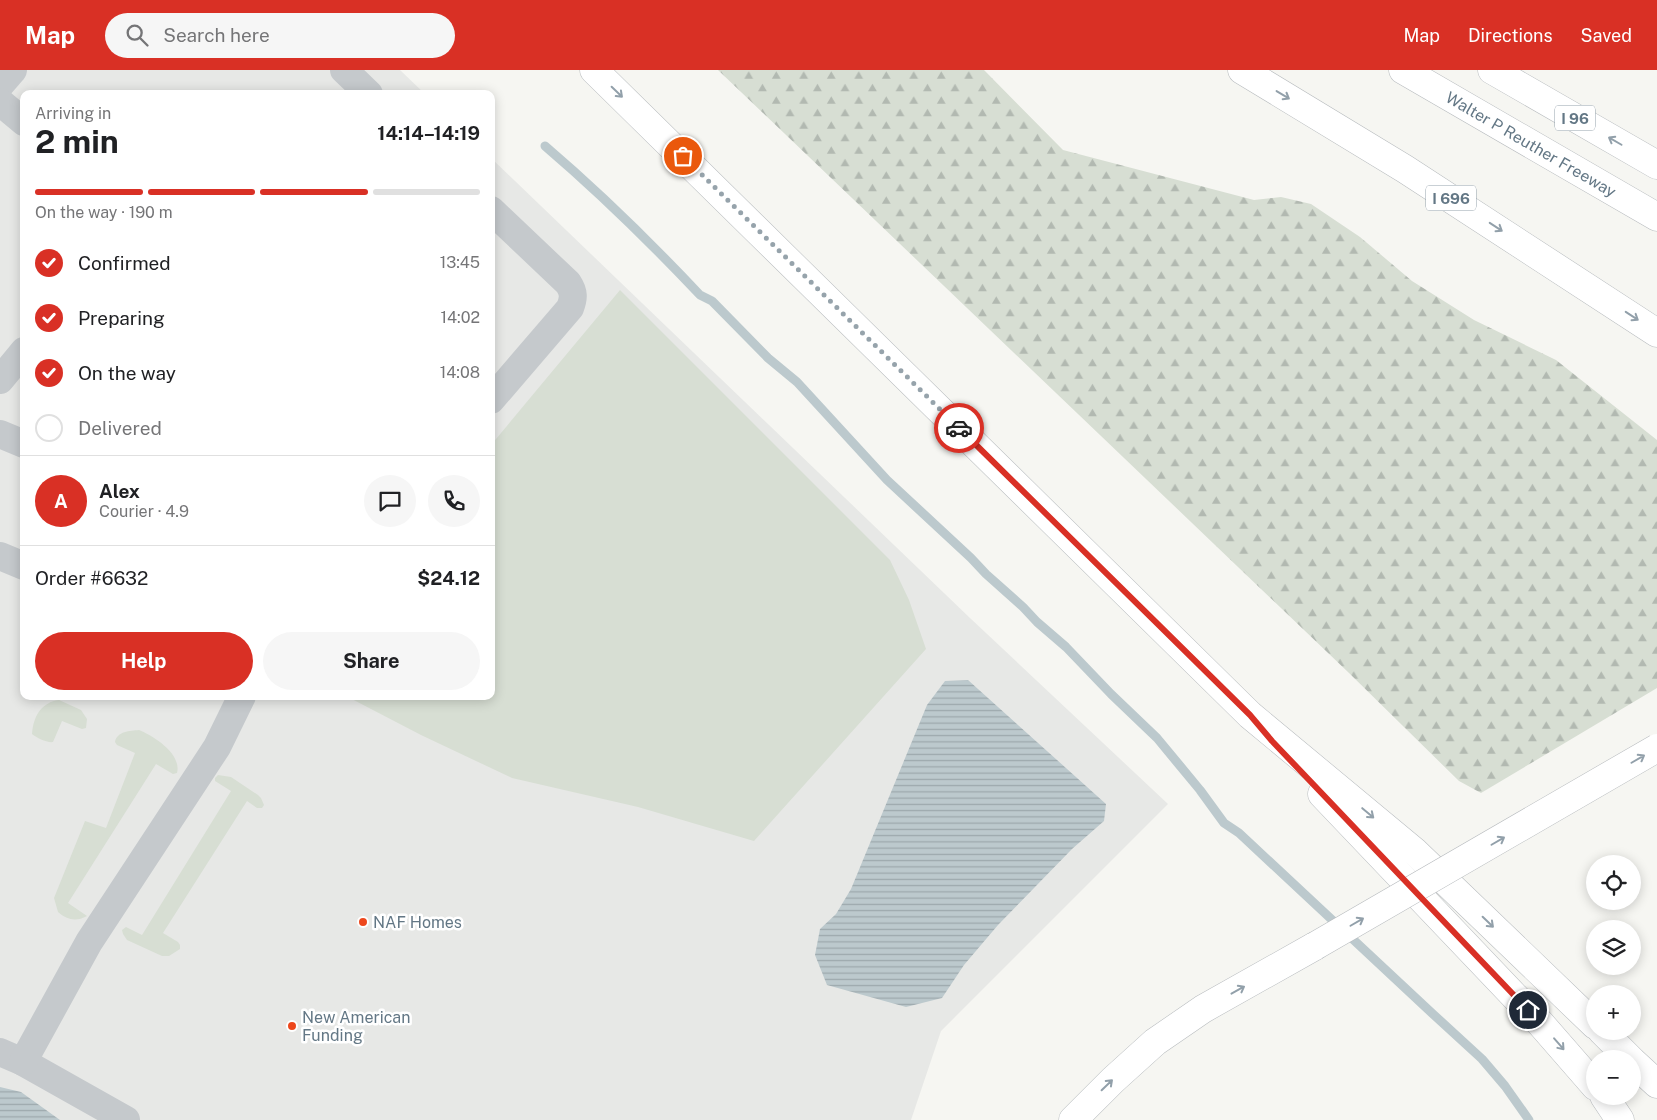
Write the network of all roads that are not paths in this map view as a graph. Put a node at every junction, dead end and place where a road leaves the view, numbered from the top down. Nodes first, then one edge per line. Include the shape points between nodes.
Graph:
1 (13, 70) edge
2 (344, 70) edge
3 (594, 70) edge
4 (1242, 70) edge
5 (1403, 70) edge
6 (1492, 70) edge
7 (0, 85) edge
8 (365, 90) edge
9 (0, 102) edge
10 (20, 119) edge
11 (1657, 165) edge
12 (495, 214) edge
13 (1657, 217) edge
14 (1657, 332) edge
15 (20, 356) edge
16 (0, 380) edge
17 (495, 395) edge
18 (0, 434) edge
19 (20, 442) edge
20 (0, 556) edge
21 (20, 564) edge
22 (240, 700) edge
23 (1250, 715) junction
24 (1657, 748) edge
25 (1586, 1016) edge
26 (1611, 1040) edge
27 (1622, 1050) edge
28 (11, 1057) edge
29 (1641, 1069) edge
30 (1586, 1076) edge
31 (1657, 1084) edge
32 (1610, 1105) edge
33 (126, 1120) edge
34 (1073, 1120) edge
35 (1620, 1120) edge

1 - 7 street
2 - 8 street
3 -> 23 highway
4 -> 14 highway, I 696 via 1405,169
5 - 13 highway, Walter P Reuther Freeway
11 -> 6 highway, I 96
9 - 10 street
12 - 17 street via 568,283 574,299 570,308
15 - 16 street
18 - 19 street
20 - 21 street
22 - 28 street via 217,747
23 -> 25 highway via 1415,852
23 -> 30 highway
34 -> 24 highway, bridge via 1155,1042 1203,1009
26 - 27 highway
28 - 33 street
29 - 31 highway
32 - 35 highway

